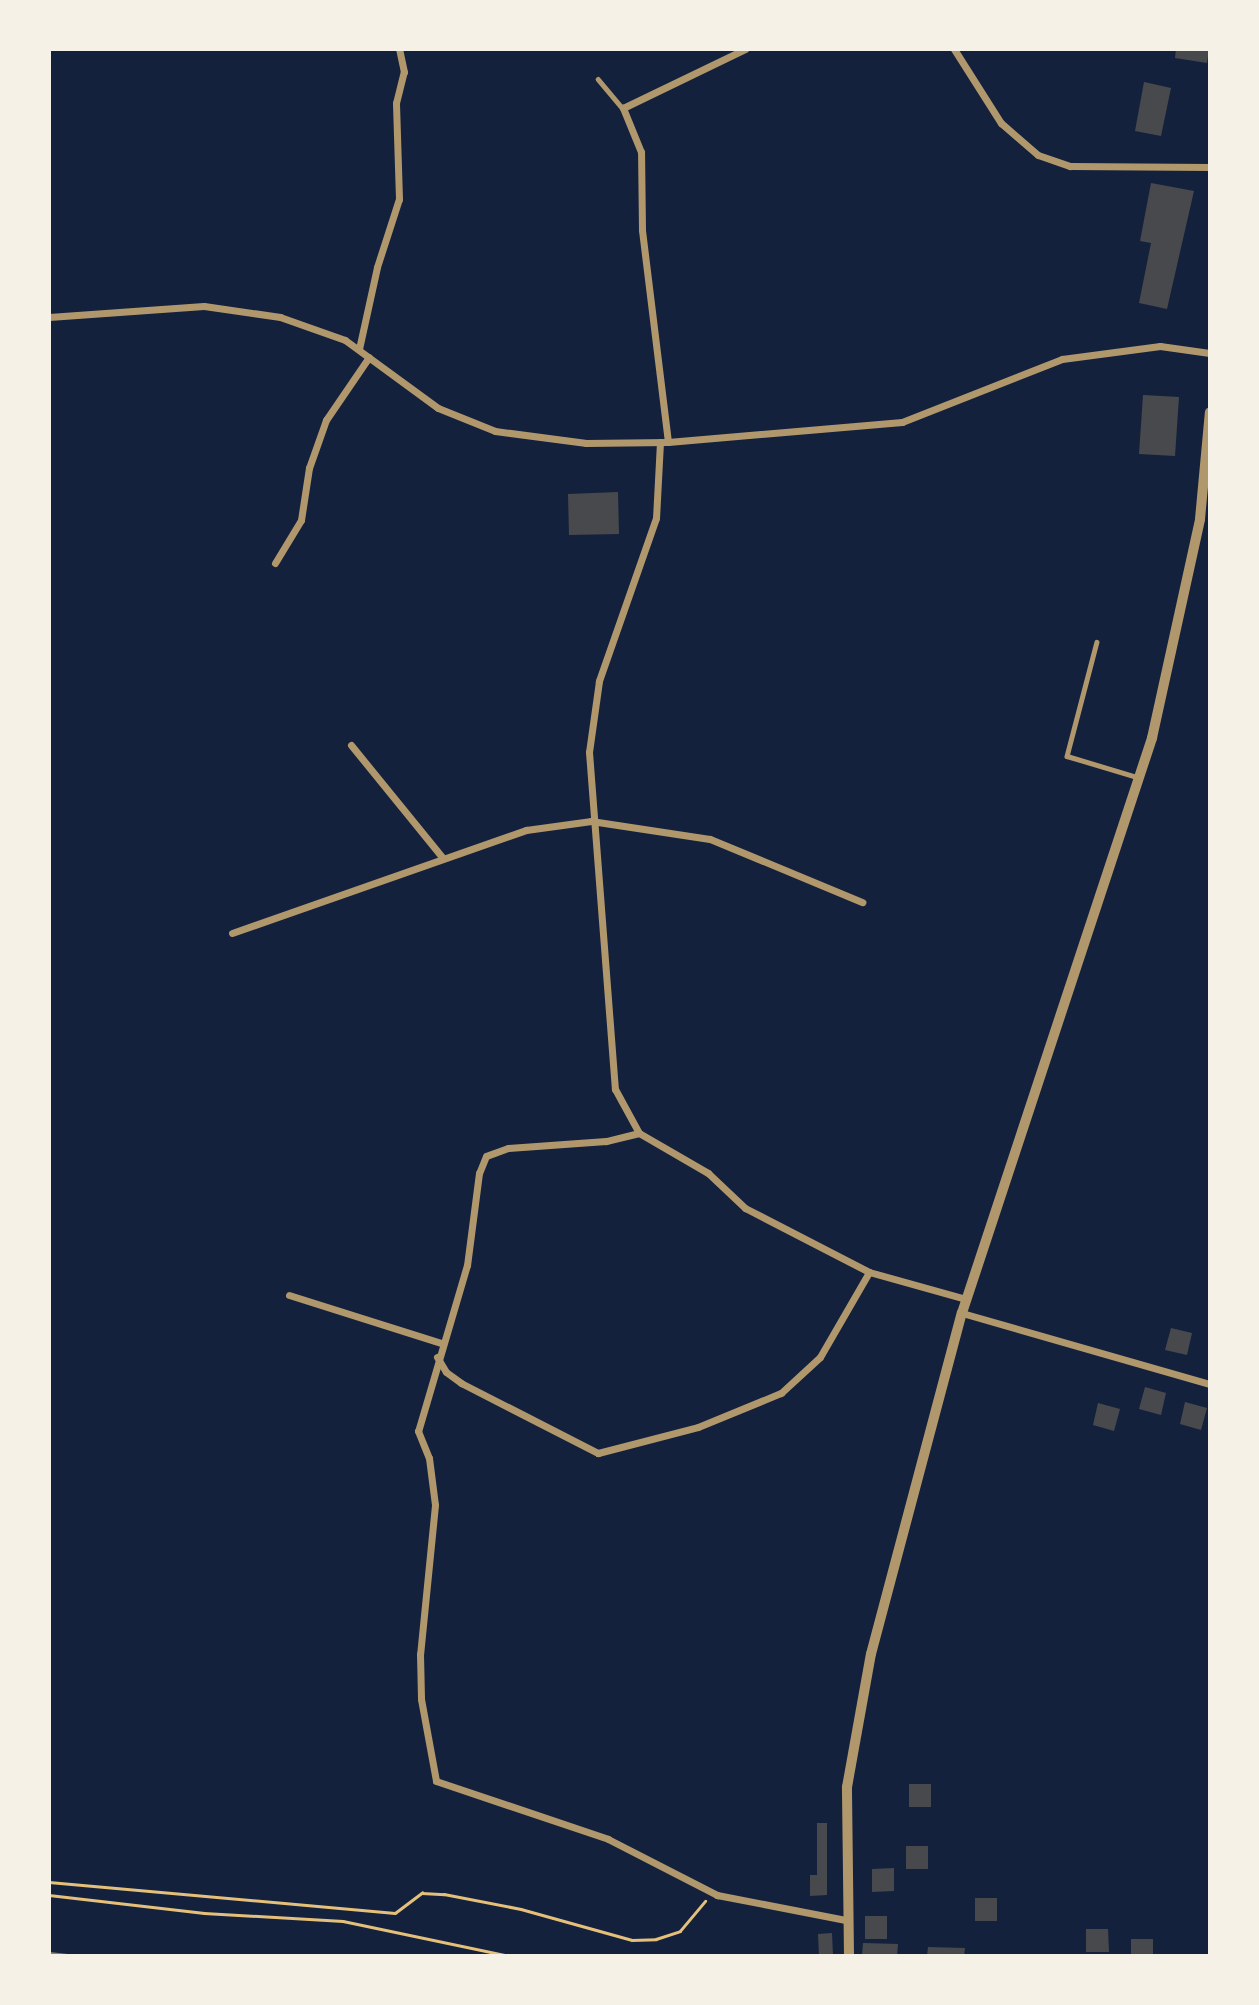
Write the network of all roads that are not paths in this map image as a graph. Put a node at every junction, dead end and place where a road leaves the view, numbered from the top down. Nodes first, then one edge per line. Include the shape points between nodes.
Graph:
1 (399, 49) edge
2 (744, 49) edge
3 (954, 49) edge
4 (598, 79) dead end
5 (623, 108) junction
6 (1210, 167) edge
7 (49, 317) edge
8 (359, 349) junction
9 (1210, 353) edge
10 (369, 357) junction
11 (1210, 412) edge
12 (664, 442) junction
13 (275, 564) dead end
14 (1097, 642) dead end
15 (351, 745) dead end
16 (1141, 778) junction
17 (591, 821) junction
18 (442, 857) junction
19 (862, 902) dead end
20 (232, 933) dead end
21 (639, 1133) junction
22 (869, 1272) junction
23 (289, 1295) dead end
24 (966, 1299) junction
25 (962, 1312) junction
26 (441, 1343) junction
27 (437, 1357) junction
28 (1210, 1384) edge
29 (846, 1920) junction
30 (849, 1956) edge

1 - 8 street via 404,72 396,103 399,199 377,267
2 - 5 street
3 - 6 street via 1001,123 1038,155 1070,166
4 - 5 lane
5 - 12 street via 641,152 642,230
7 - 8 street via 204,306 311,326
8 - 10 street
9 - 12 street via 1160,346 1105,350 1049,364 902,422
10 - 12 street via 438,408 495,431 586,443
10 - 13 street via 326,420 309,468 301,520
11 - 16 street via 1200,519
12 - 17 street via 656,518 599,681 589,752
14 - 16 lane via 1067,757
15 - 18 street
16 - 24 street
17 - 18 street via 526,830
17 - 19 street via 709,839
17 - 21 street via 615,1089
18 - 20 street
21 - 22 street via 708,1173 745,1208
21 - 26 street via 606,1141 508,1148 486,1156 474,1196 467,1265
22 - 24 street
22 - 27 street via 820,1357 781,1393 698,1427 598,1453 461,1383 446,1372
23 - 26 street
24 - 25 street
25 - 28 street
25 - 29 street via 871,1654 847,1787
26 - 27 street
27 - 29 street via 418,1431 429,1458 435,1505 420,1654 426,1733 436,1781 608,1839 717,1895
29 - 30 street

